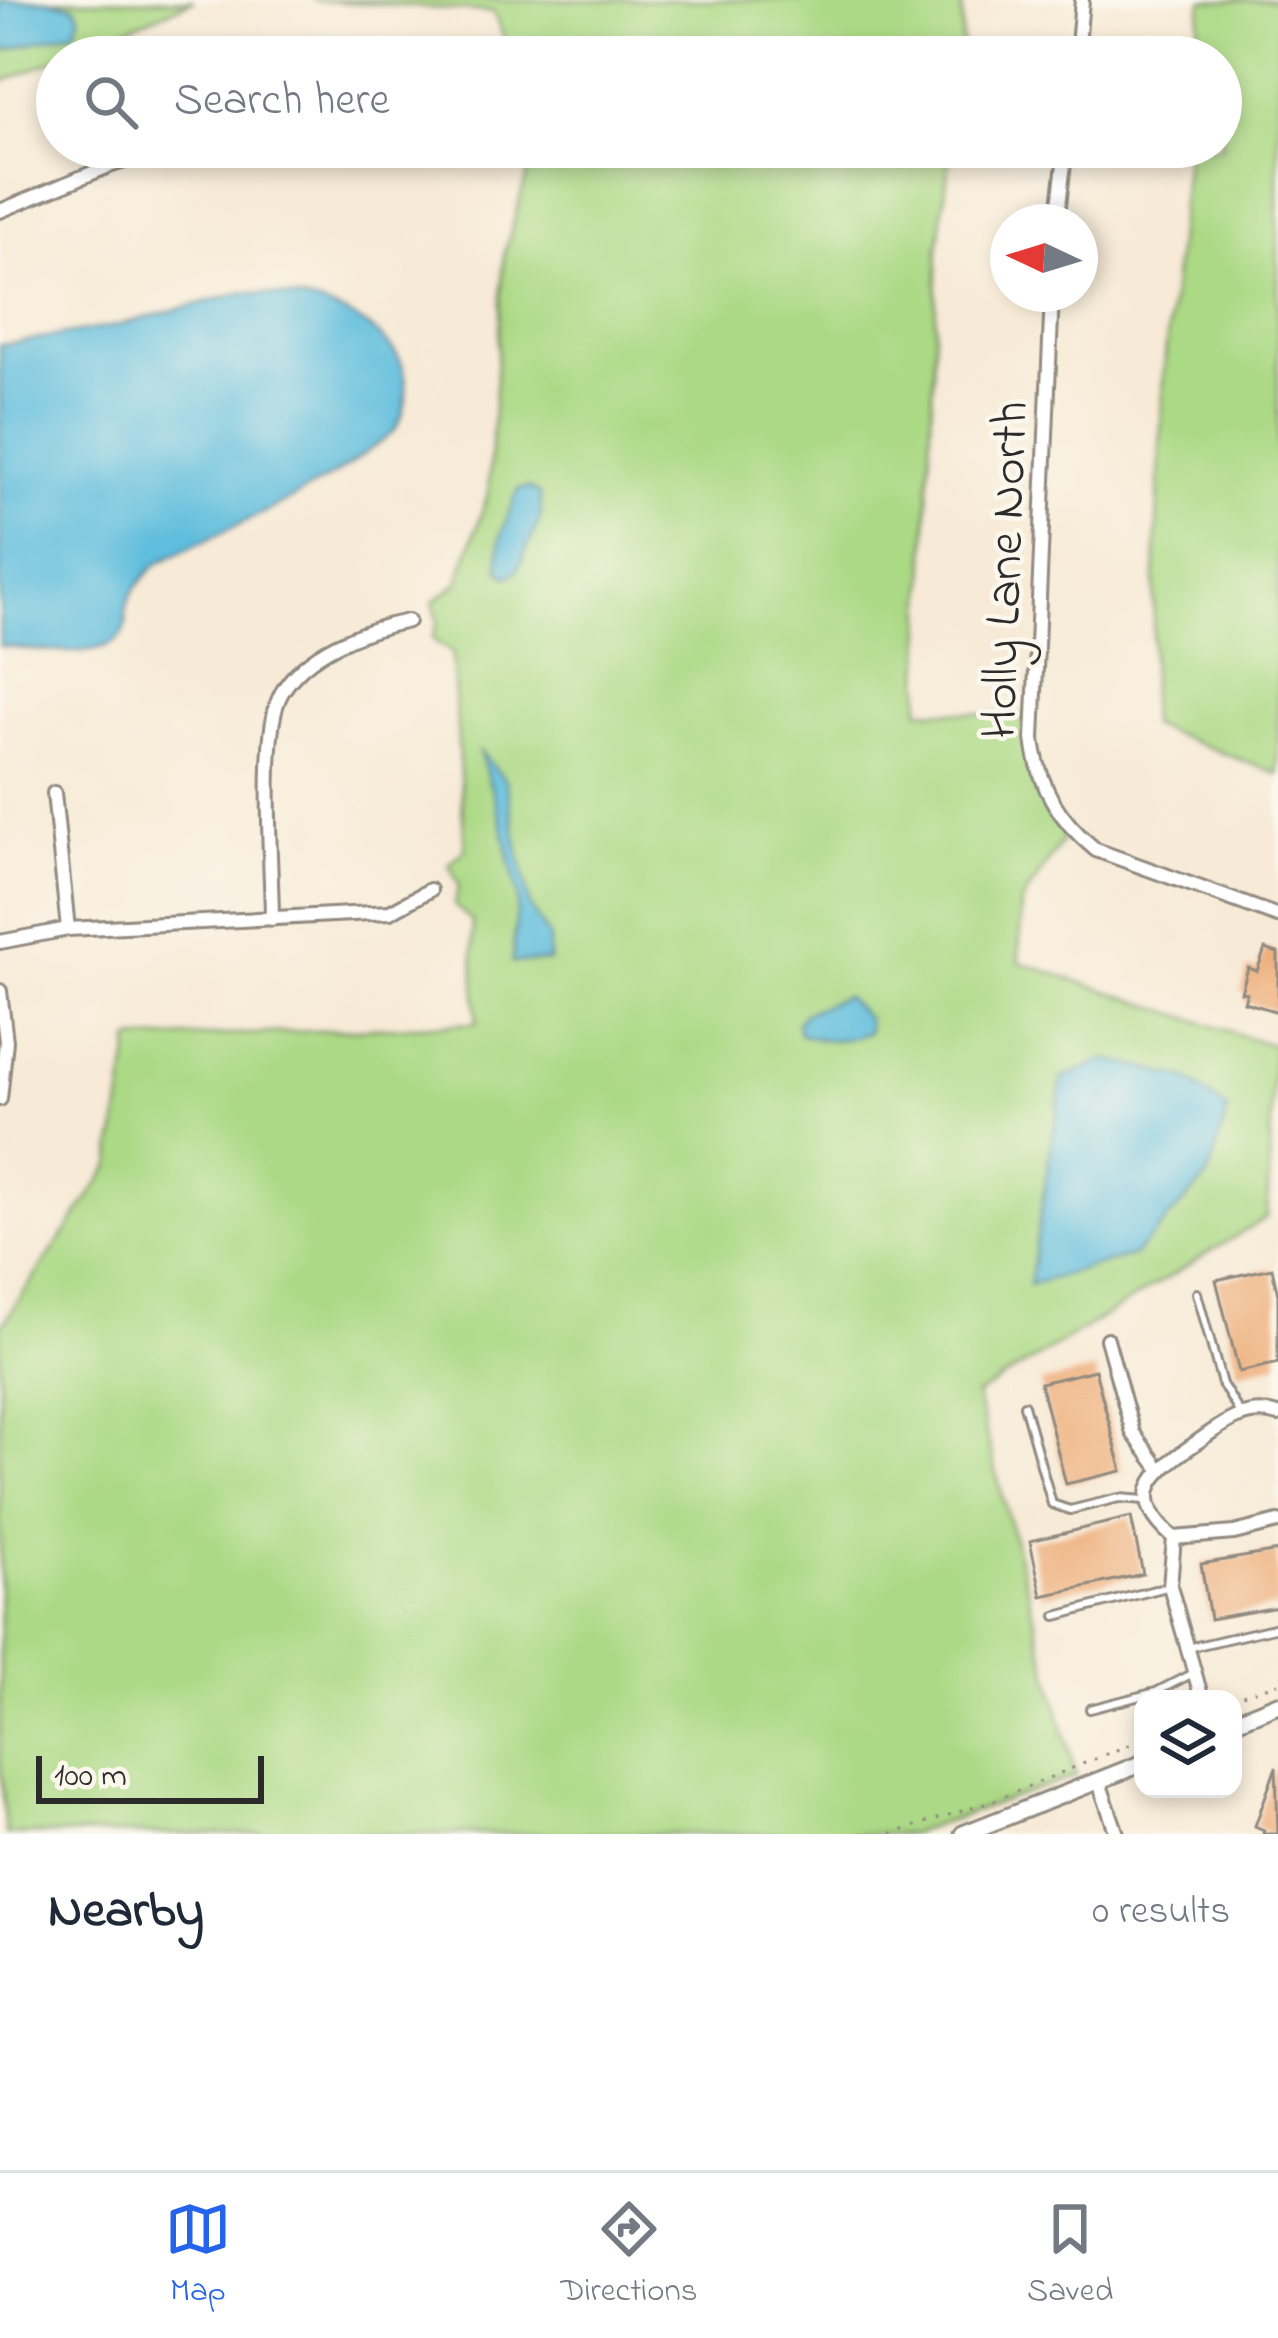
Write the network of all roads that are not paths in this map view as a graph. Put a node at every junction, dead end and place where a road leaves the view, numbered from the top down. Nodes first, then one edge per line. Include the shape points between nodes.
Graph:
1 (1082, 0) edge
2 (1079, 36) edge
3 (104, 168) edge
4 (1064, 168) edge
5 (1060, 204) edge
6 (0, 212) edge
7 (1051, 312) edge
8 (408, 621) dead end
9 (54, 793) dead end
10 (430, 890) dead end
11 (1278, 916) edge
12 (272, 919) junction
13 (68, 929) junction
14 (0, 942) edge
15 (0, 991) edge
16 (0, 1099) edge
17 (1197, 1293) dead end
18 (1107, 1339) dead end
19 (1024, 1405) dead end
20 (1241, 1414) junction
21 (1278, 1415) edge
22 (1159, 1468) junction
23 (1148, 1500) junction
24 (1278, 1522) edge
25 (1174, 1538) junction
26 (1170, 1586) junction
27 (1056, 1616) dead end
28 (1278, 1627) edge
29 (1186, 1649) junction
30 (1193, 1673) junction
31 (1199, 1690) edge
32 (1278, 1704) edge
33 (1090, 1708) dead end
34 (1242, 1718) edge
35 (1134, 1766) edge
36 (1099, 1782) junction
37 (962, 1834) edge
38 (1117, 1834) edge

1 - 2 street
3 - 6 street
4 - 5 street
7 - 11 street, Holly Lane North via 1033,739 1045,791 1096,850
8 - 12 street via 372,628 309,662 280,696 270,736
9 - 13 street
10 - 12 street via 391,912
12 - 13 street
13 - 14 street
15 - 16 street
17 - 20 lane via 1222,1384
18 - 22 street via 1133,1433
19 - 23 lane via 1052,1504 1070,1510
20 - 21 street
20 - 22 street
22 - 23 street
23 - 25 street
24 - 25 street
25 - 26 street
26 - 27 lane
26 - 29 street
28 - 29 lane
29 - 30 street
30 - 31 street
30 - 33 lane via 1156,1692
32 - 34 street
35 - 36 street
36 - 37 street
36 - 38 street

